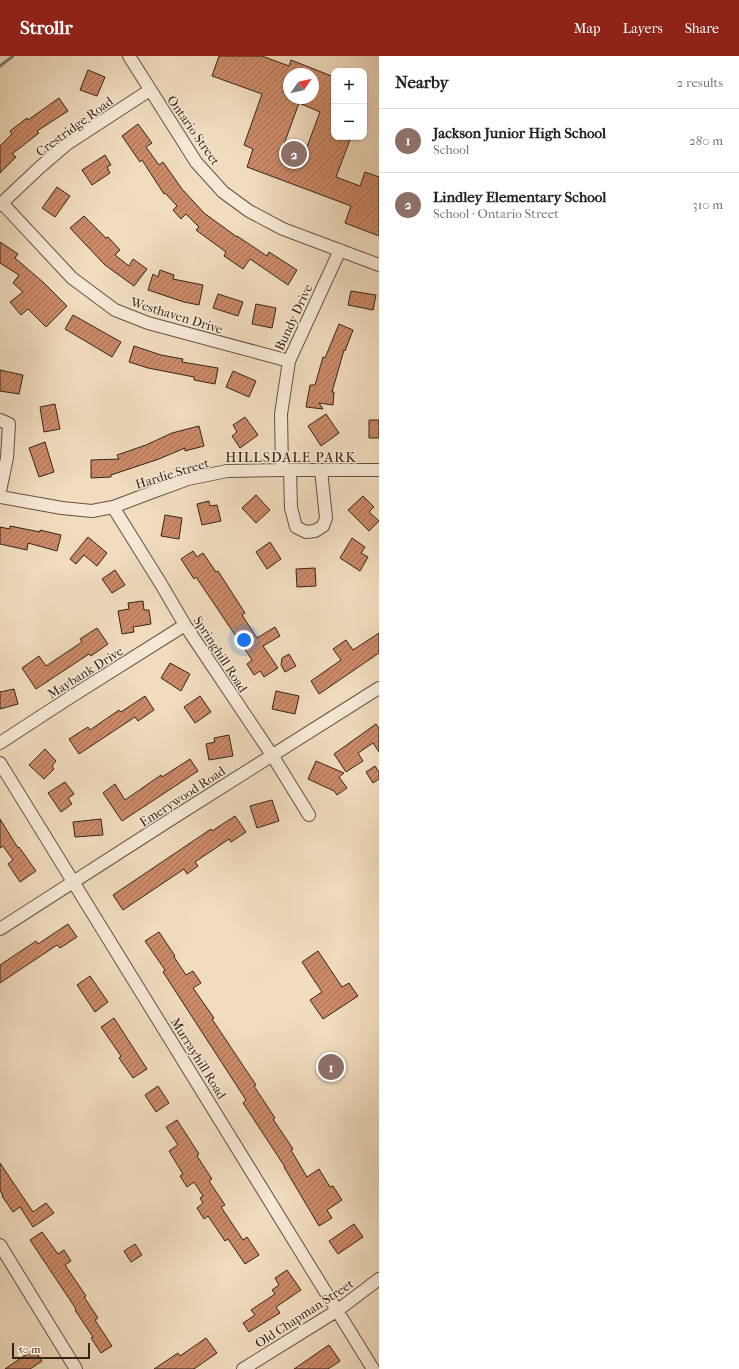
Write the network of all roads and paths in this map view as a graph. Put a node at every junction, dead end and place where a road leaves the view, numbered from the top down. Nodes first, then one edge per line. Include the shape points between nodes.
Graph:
1 (129, 56) edge
2 (150, 90) junction
3 (1, 204) edge
4 (340, 250) junction
5 (379, 265) edge
6 (288, 361) junction
7 (0, 420) edge
8 (286, 470) junction
9 (321, 470) junction
10 (379, 470) edge
11 (0, 491) edge
12 (0, 497) edge
13 (113, 507) junction
14 (185, 625) junction
15 (379, 688) edge
16 (0, 744) edge
17 (272, 756) junction
18 (0, 763) edge
19 (309, 815) dead end
20 (74, 882) junction
21 (0, 929) edge
22 (0, 1246) edge
23 (379, 1279) edge
24 (338, 1310) junction
25 (76, 1369) edge
26 (243, 1369) edge
27 (373, 1369) edge

1 - 2 street, Ontario Street
2 - 3 street, Crestridge Road via 67,144
2 - 4 street, Ontario Street via 196,162 223,192 282,229
3 - 6 street, Westhaven Drive via 72,278 115,310 148,324
4 - 5 street, Ontario Street
4 - 6 street, Bundy Drive
6 - 8 street, Bundy Drive via 281,414
7 - 11 street via 9,424 7,458
8 - 9 street, Hardie Street
8 - 9 street, Bundy Drive via 296,527 306,532 315,531 323,526 326,518
8 - 13 street, Hardie Street via 227,471 196,478
9 - 10 street, Hardie Street
12 - 13 street, Hardie Street via 92,511
13 - 14 street, Springhill Road
14 - 16 street, Maybank Drive
14 - 17 street, Springhill Road
15 - 17 street, Emerywood Road
17 - 19 street, Springhill Road
17 - 20 street, Emerywood Road
18 - 20 street, Murrayhill Road
20 - 21 street, Emerywood Road
20 - 24 street, Murrayhill Road
22 - 25 street
23 - 24 street, Old Chapman Street
24 - 26 street, Old Chapman Street
24 - 27 street, Murrayhill Road

